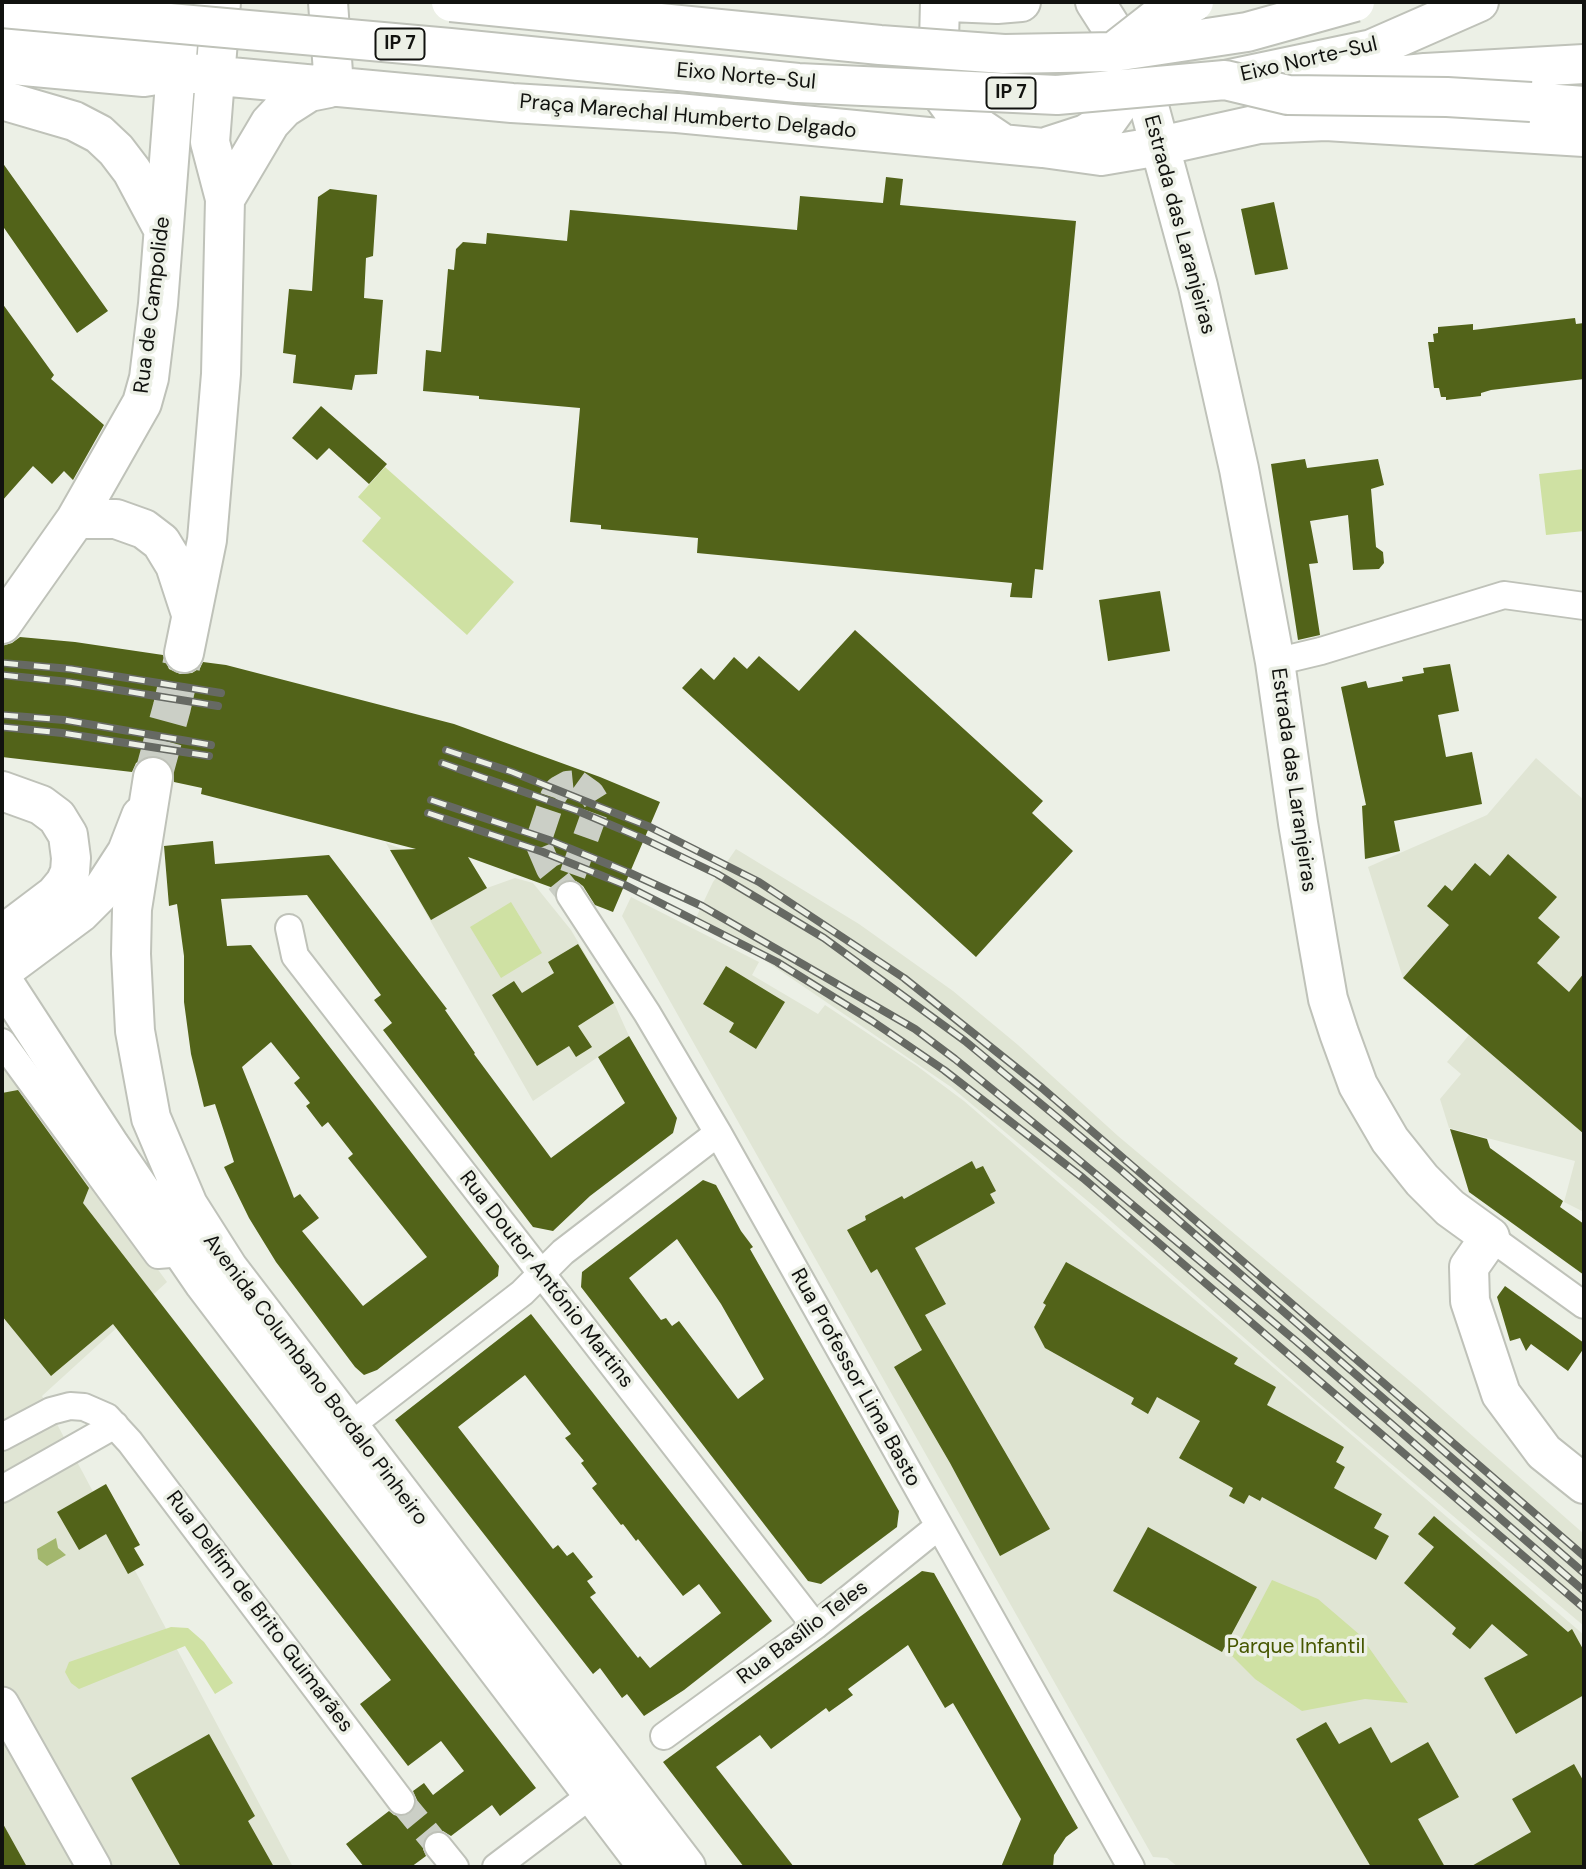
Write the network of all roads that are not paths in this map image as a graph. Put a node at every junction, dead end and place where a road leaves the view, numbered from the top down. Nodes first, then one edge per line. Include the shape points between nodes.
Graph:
1 (190, 2) edge
2 (222, 2) edge
3 (328, 2) edge
4 (451, 2) edge
5 (940, 2) edge
6 (949, 2) edge
7 (1021, 2) edge
8 (1096, 2) edge
9 (1195, 2) edge
10 (1355, 2) edge
11 (1479, 2) edge
12 (2, 8) edge
13 (1121, 64) junction
14 (1584, 64) edge
15 (3, 66) edge
16 (176, 72) junction
17 (215, 76) junction
18 (1225, 80) junction
19 (334, 87) junction
20 (1584, 106) edge
21 (1259, 124) junction
22 (1584, 137) edge
23 (1004, 144) junction
24 (1160, 146) junction
25 (1043, 148) junction
26 (225, 199) junction
27 (163, 229) junction
28 (76, 519) junction
29 (1584, 606) edge
30 (6, 613) edge
31 (191, 614) junction
32 (184, 653) tunnel mouth
33 (1275, 662) junction
34 (2, 791) edge
35 (570, 895) dead end
36 (289, 928) dead end
37 (2, 935) edge
38 (2, 971) edge
39 (2, 980) edge
40 (2, 1042) edge
41 (718, 1133) junction
42 (1490, 1237) junction
43 (183, 1253) junction
44 (541, 1274) junction
45 (1584, 1306) edge
46 (115, 1425) junction
47 (350, 1426) junction
48 (2, 1437) edge
49 (1584, 1484) edge
50 (2, 1489) edge
51 (939, 1526) junction
52 (815, 1626) junction
53 (2, 1704) edge
54 (663, 1736) dead end
55 (604, 1785) junction
56 (401, 1801) tunnel mouth
57 (438, 1846) tunnel mouth
58 (94, 1867) edge
59 (455, 1867) edge
60 (496, 1867) edge
61 (648, 1867) edge
62 (686, 1867) edge
63 (1131, 1867) edge

1 - 16 main road, Rua de Campolide via 179,31
2 - 17 main road
3 - 19 main road
4 - 13 main road, Eixo Norte-Sul / IP 7, bridge
5 - 23 main road via 938,73 942,95 953,110
6 - 7 main road
8 - 13 main road, Estrada das Laranjeiras via 1122,46
9 - 13 main road, bridge via 1162,13
10 - 13 main road, Eixo Norte-Sul / IP 7, bridge
11 - 18 main road, Eixo Norte-Sul / IP 7 via 1372,49
12 - 18 main road, Eixo Norte-Sul / IP 7, bridge via 798,83 1058,94
13 - 24 main road, Estrada das Laranjeiras via 1150,110
13 - 25 main road via 1118,107 1101,126
14 - 21 main road via 1406,75
15 - 16 main road, Praça Marechal Humberto Delgado via 144,77
15 - 27 main road via 62,117 99,134 116,150
16 - 17 main road, Praça Marechal Humberto Delgado
16 - 27 main road, Rua de Campolide
17 - 19 main road, Praça Marechal Humberto Delgado
17 - 26 main road via 210,142
18 - 20 main road, bridge via 1288,95 1447,97
19 - 23 main road, Praça Marechal Humberto Delgado
19 - 26 main road via 309,92 284,108 270,123
21 - 22 main road via 1326,121
21 - 24 main road, Praça Marechal Humberto Delgado
23 - 25 main road, Praça Marechal Humberto Delgado
24 - 25 main road, Praça Marechal Humberto Delgado via 1101,156
24 - 33 main road, Estrada das Laranjeiras via 1237,456
26 - 31 main road via 221,374 207,540
27 - 28 main road, Rua de Campolide via 149,379 142,403
28 - 30 main road, Rua de Campolide
28 - 31 main road via 117,519 144,529 161,542 175,565
29 - 33 street via 1504,595
31 - 32 main road
33 - 42 main road, Estrada das Laranjeiras via 1328,999 1348,1060 1371,1109 1422,1180
34 - 37 main road via 50,811 63,824 71,846 65,883
35 - 41 street, Rua Professor Lima Basto
36 - 44 street, Rua Doutor António Martins via 295,956
38 - 47 main road, Avenida Columbano Bordalo Pinheiro via 101,892 127,852 150,787 132,909 131,954 135,1031 151,1118 188,1205 228,1268
39 - 43 main road, Avenida Columbano Bordalo Pinheiro
40 - 43 street via 158,1255
41 - 44 street
41 - 51 street, Rua Professor Lima Basto
42 - 45 street
42 - 49 main road via 1469,1267 1470,1301 1501,1394 1544,1452
43 - 55 main road, Avenida Columbano Bordalo Pinheiro
44 - 47 street
44 - 52 street, Rua Doutor António Martins
46 - 48 street, Rua Delfim de Brito Guimarães via 97,1411 70,1406
46 - 50 street
46 - 56 street, Rua Delfim de Brito Guimarães
47 - 55 main road, Avenida Columbano Bordalo Pinheiro
51 - 52 street, Rua Basílio Teles
51 - 63 street, Rua Professor Lima Basto
52 - 54 street, Rua Basílio Teles
53 - 58 street
55 - 60 street
55 - 61 main road, Avenida Columbano Bordalo Pinheiro
55 - 62 main road, Avenida Columbano Bordalo Pinheiro
57 - 59 street

